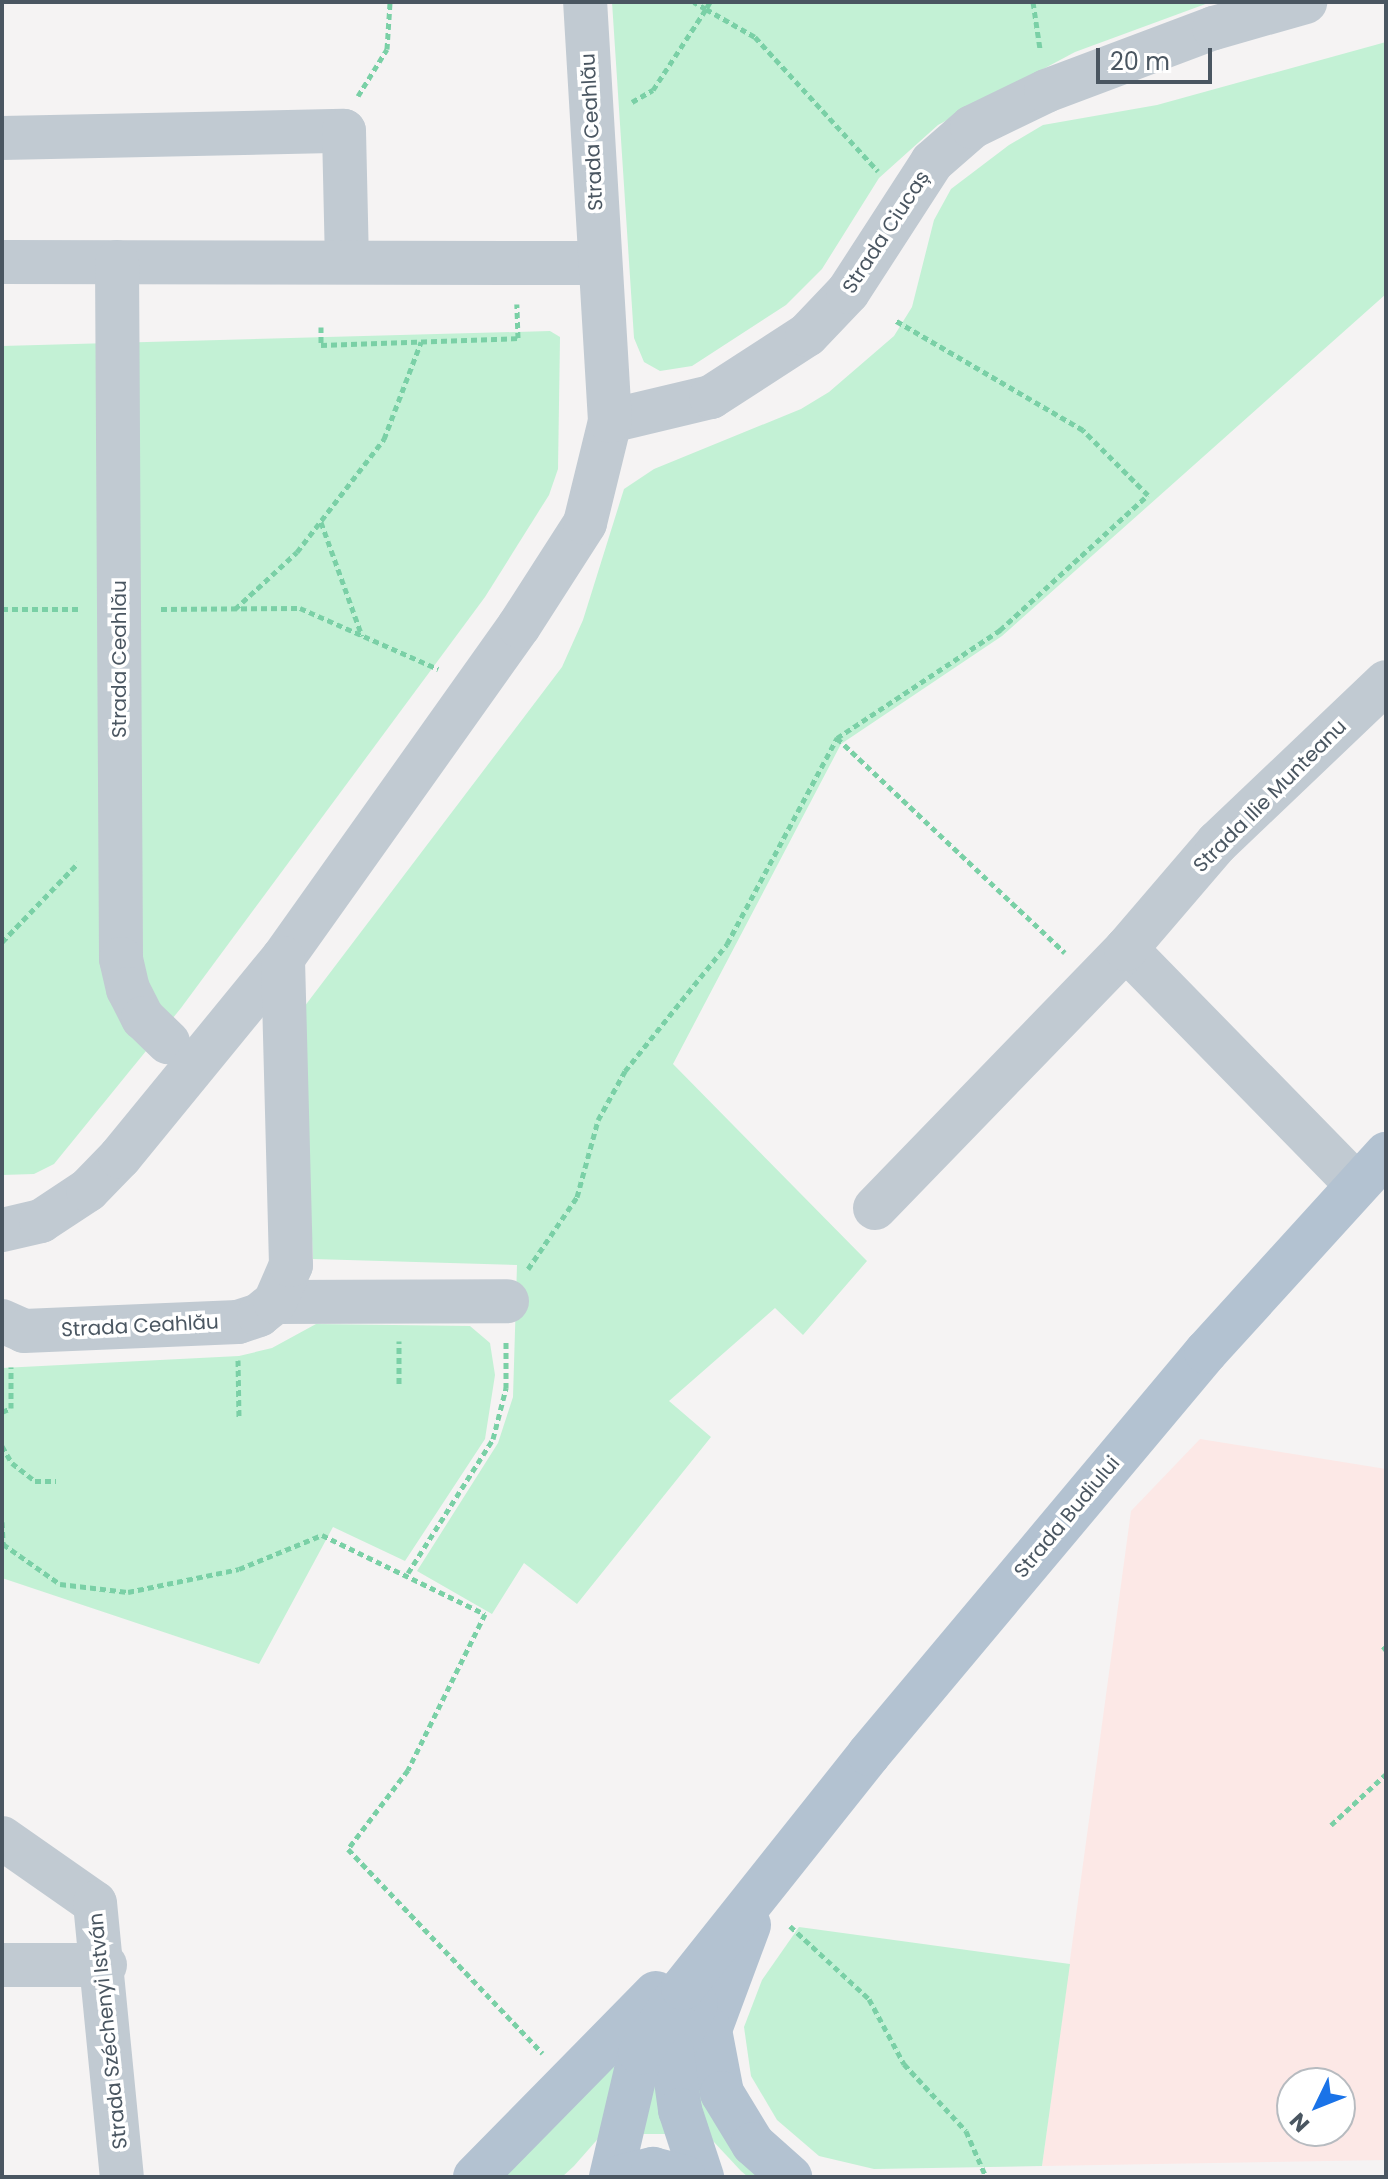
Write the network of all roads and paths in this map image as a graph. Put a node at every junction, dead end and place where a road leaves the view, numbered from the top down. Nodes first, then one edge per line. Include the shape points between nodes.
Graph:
1 (390, 2) edge
2 (585, 2) edge
3 (694, 2) edge
4 (710, 2) edge
5 (1033, 2) edge
6 (1305, 2) edge
7 (706, 9) junction
8 (1042, 63) dead end
9 (627, 104) dead end
10 (353, 109) dead end
11 (2, 138) edge
12 (889, 183) dead end
13 (2, 262) edge
14 (117, 262) junction
15 (347, 262) junction
16 (598, 263) junction
17 (517, 297) dead end
18 (895, 320) dead end
19 (321, 327) dead end
20 (421, 342) junction
21 (610, 421) junction
22 (321, 521) junction
23 (2, 609) edge
24 (119, 609) junction
25 (235, 609) junction
26 (362, 636) junction
27 (446, 673) dead end
28 (1386, 682) edge
29 (837, 738) junction
30 (120, 846) junction
31 (2, 942) edge
32 (1126, 949) junction
33 (283, 958) junction
34 (1094, 981) junction
35 (168, 1042) dead end
36 (1371, 1169) edge
37 (875, 1208) dead end
38 (2, 1230) edge
39 (507, 1301) junction
40 (275, 1302) junction
41 (7, 1338) edge
42 (238, 1349) dead end
43 (2, 1412) edge
44 (239, 1419) dead end
45 (2, 1446) edge
46 (56, 1481) dead end
47 (2, 1522) edge
48 (408, 1573) junction
49 (1386, 1774) edge
50 (1331, 1825) dead end
51 (2, 1838) edge
52 (772, 1905) junction
53 (2, 1965) edge
54 (105, 1965) junction
55 (549, 2060) dead end
56 (122, 2177) edge
57 (475, 2177) edge
58 (611, 2177) edge
59 (620, 2177) edge
60 (684, 2177) edge
61 (702, 2177) edge
62 (790, 2177) edge
63 (986, 2177) edge

1 - 10 path via 387,49
2 - 16 street, Strada Ceahlău
3 - 7 path
4 - 7 path
5 - 8 path
6 - 21 street, Strada Ciucaș via 1214,28 1046,91 972,127 932,162 848,292 807,335 711,397
7 - 9 path via 653,90
7 - 12 path via 755,37
11 - 15 street via 344,131
13 - 14 street
14 - 15 street
14 - 24 street, Strada Ceahlău
15 - 16 street
16 - 21 street, Strada Ceahlău
17 - 20 path via 518,338
18 - 29 path via 1083,430 1148,495 1000,630
19 - 20 path via 321,345
20 - 22 path via 384,439
21 - 33 street, Strada Ceahlău via 585,523 510,639
22 - 25 path via 297,552
22 - 26 path
23 - 24 path
24 - 25 path
24 - 30 street, Strada Ceahlău
25 - 26 path via 300,608
26 - 27 path
28 - 32 street, Strada Ilie Munteanu via 1217,843
29 - 34 path
29 - 39 path via 727,944 625,1071 598,1120 577,1197
30 - 31 path via 72,865
30 - 35 street, Strada Ceahlău via 121,959 128,989 143,1018
32 - 34 street, Strada Ilie Munteanu
32 - 36 street
33 - 38 street, Strada Ceahlău via 88,1190 41,1221
33 - 40 street via 291,1265
34 - 37 street, Strada Ilie Munteanu
36 - 52 main road, Strada Budiului via 1186,1375
39 - 40 street, Strada Ceahlău
39 - 48 path via 506,1388 493,1439
40 - 41 street, Strada Ceahlău via 238,1322 24,1331
41 - 43 path via 11,1408
42 - 44 path
45 - 46 path via 12,1463 35,1481
47 - 48 path via 3,1544 60,1584 128,1592 239,1569 322,1535
48 - 55 path via 485,1614 408,1770 348,1849
49 - 50 path
51 - 54 street, Strada Széchenyi István via 95,1903
52 - 57 main road
52 - 58 main road, Strada Budiului via 683,1988 640,2053
52 - 61 main road, Strada Budiului via 672,2052 680,2110
52 - 62 main road via 710,2030 722,2093 753,2144
52 - 63 path via 869,1999 904,2064 966,2131
53 - 54 street
54 - 56 street, Strada Széchenyi István
59 - 60 main road via 653,2169

